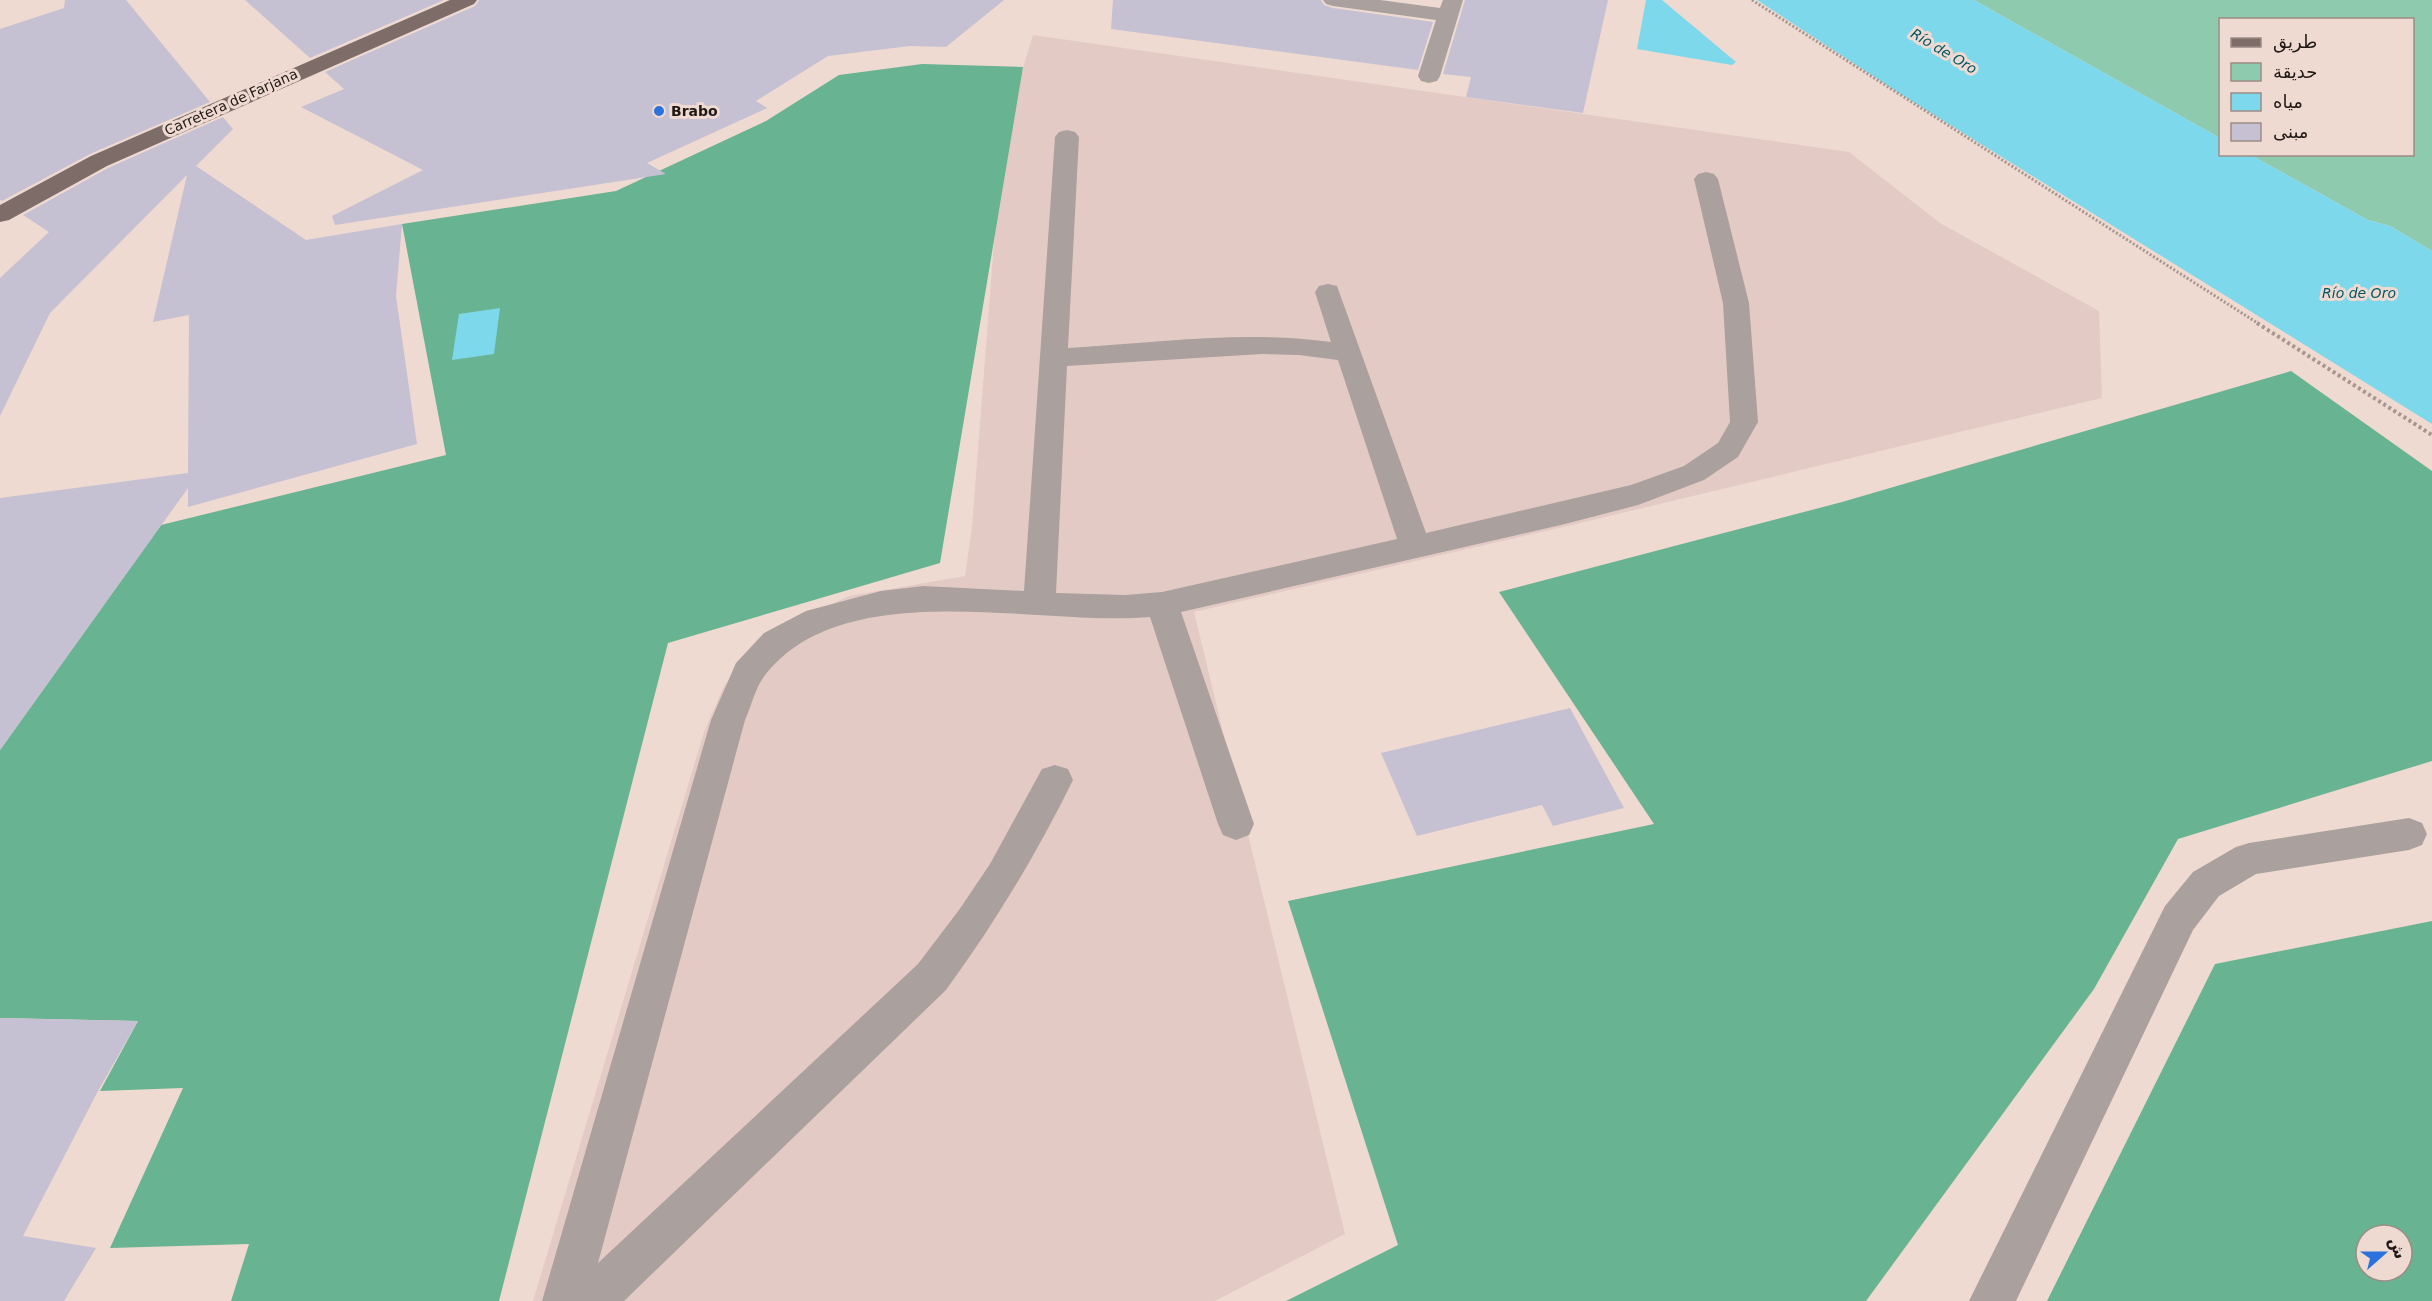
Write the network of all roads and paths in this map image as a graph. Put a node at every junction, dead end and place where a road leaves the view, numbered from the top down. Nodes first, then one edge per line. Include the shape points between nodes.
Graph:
1 (467, 0) edge
2 (1333, 0) edge
3 (1752, 0) edge
4 (1450, 8) edge
5 (1429, 76) dead end
6 (1067, 137) dead end
7 (1706, 179) dead end
8 (0, 215) edge
9 (1328, 292) dead end
10 (1349, 353) junction
11 (1054, 358) junction
12 (2432, 435) edge
13 (1415, 547) junction
14 (1039, 604) junction
15 (1162, 604) junction
16 (1055, 780) dead end
17 (1236, 824) dead end
18 (2409, 834) dead end
19 (565, 1301) edge
20 (591, 1301) edge
21 (1992, 1301) edge

1 - 8 main road, Carretera de Farjana via 99,160
2 - 4 lane
3 - 12 path
4 - 5 lane
6 - 11 lane
7 - 13 lane via 1736,303 1744,423 1728,450 1694,473 1638,494
9 - 10 lane
10 - 11 lane via 1262,345
10 - 13 lane
11 - 14 lane
13 - 15 lane
14 - 15 lane via 1125,608
14 - 19 lane via 923,598 881,603 817,620 776,642 748,672 728,720
15 - 17 lane
16 - 20 lane via 1003,876 932,977
18 - 21 lane via 2249,859 2206,884 2180,918

